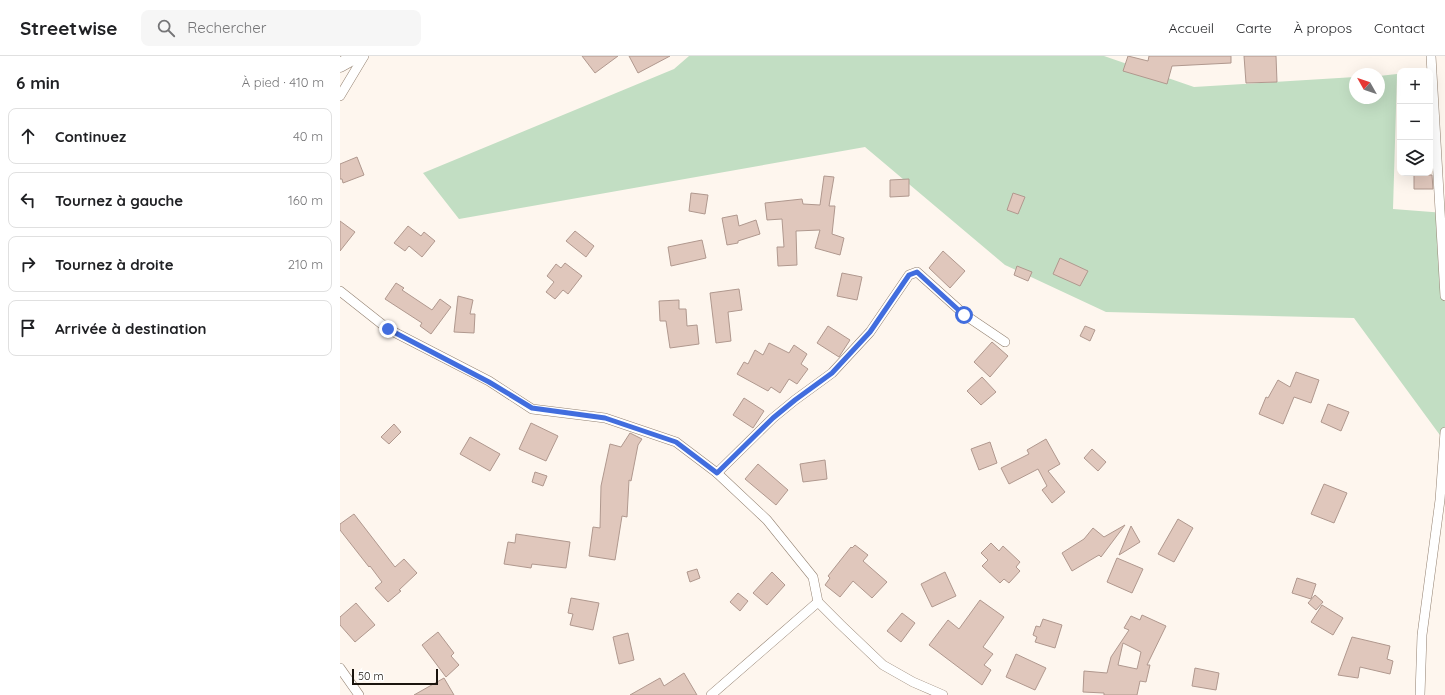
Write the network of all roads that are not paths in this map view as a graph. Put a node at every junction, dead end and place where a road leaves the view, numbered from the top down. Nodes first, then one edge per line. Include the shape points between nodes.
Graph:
1 (356, 56) edge
2 (364, 56) edge
3 (1432, 56) edge
4 (340, 65) edge
5 (340, 96) edge
6 (340, 291) edge
7 (1445, 296) edge
8 (1005, 342) dead end
9 (1445, 432) edge
10 (717, 473) junction
11 (818, 602) junction
12 (340, 668) edge
13 (359, 695) edge
14 (711, 695) edge
15 (944, 695) edge
16 (1420, 695) edge

1 - 4 main road
2 - 5 street
3 - 7 street
6 - 10 street via 388,329 489,382 532,408 605,418 676,442
8 - 10 street via 964,315 917,272 909,275 870,332 832,373 773,418
9 - 16 street via 1440,500 1422,635
10 - 11 street via 767,520 813,577
11 - 14 street
11 - 15 street via 884,665 913,682
12 - 13 street

